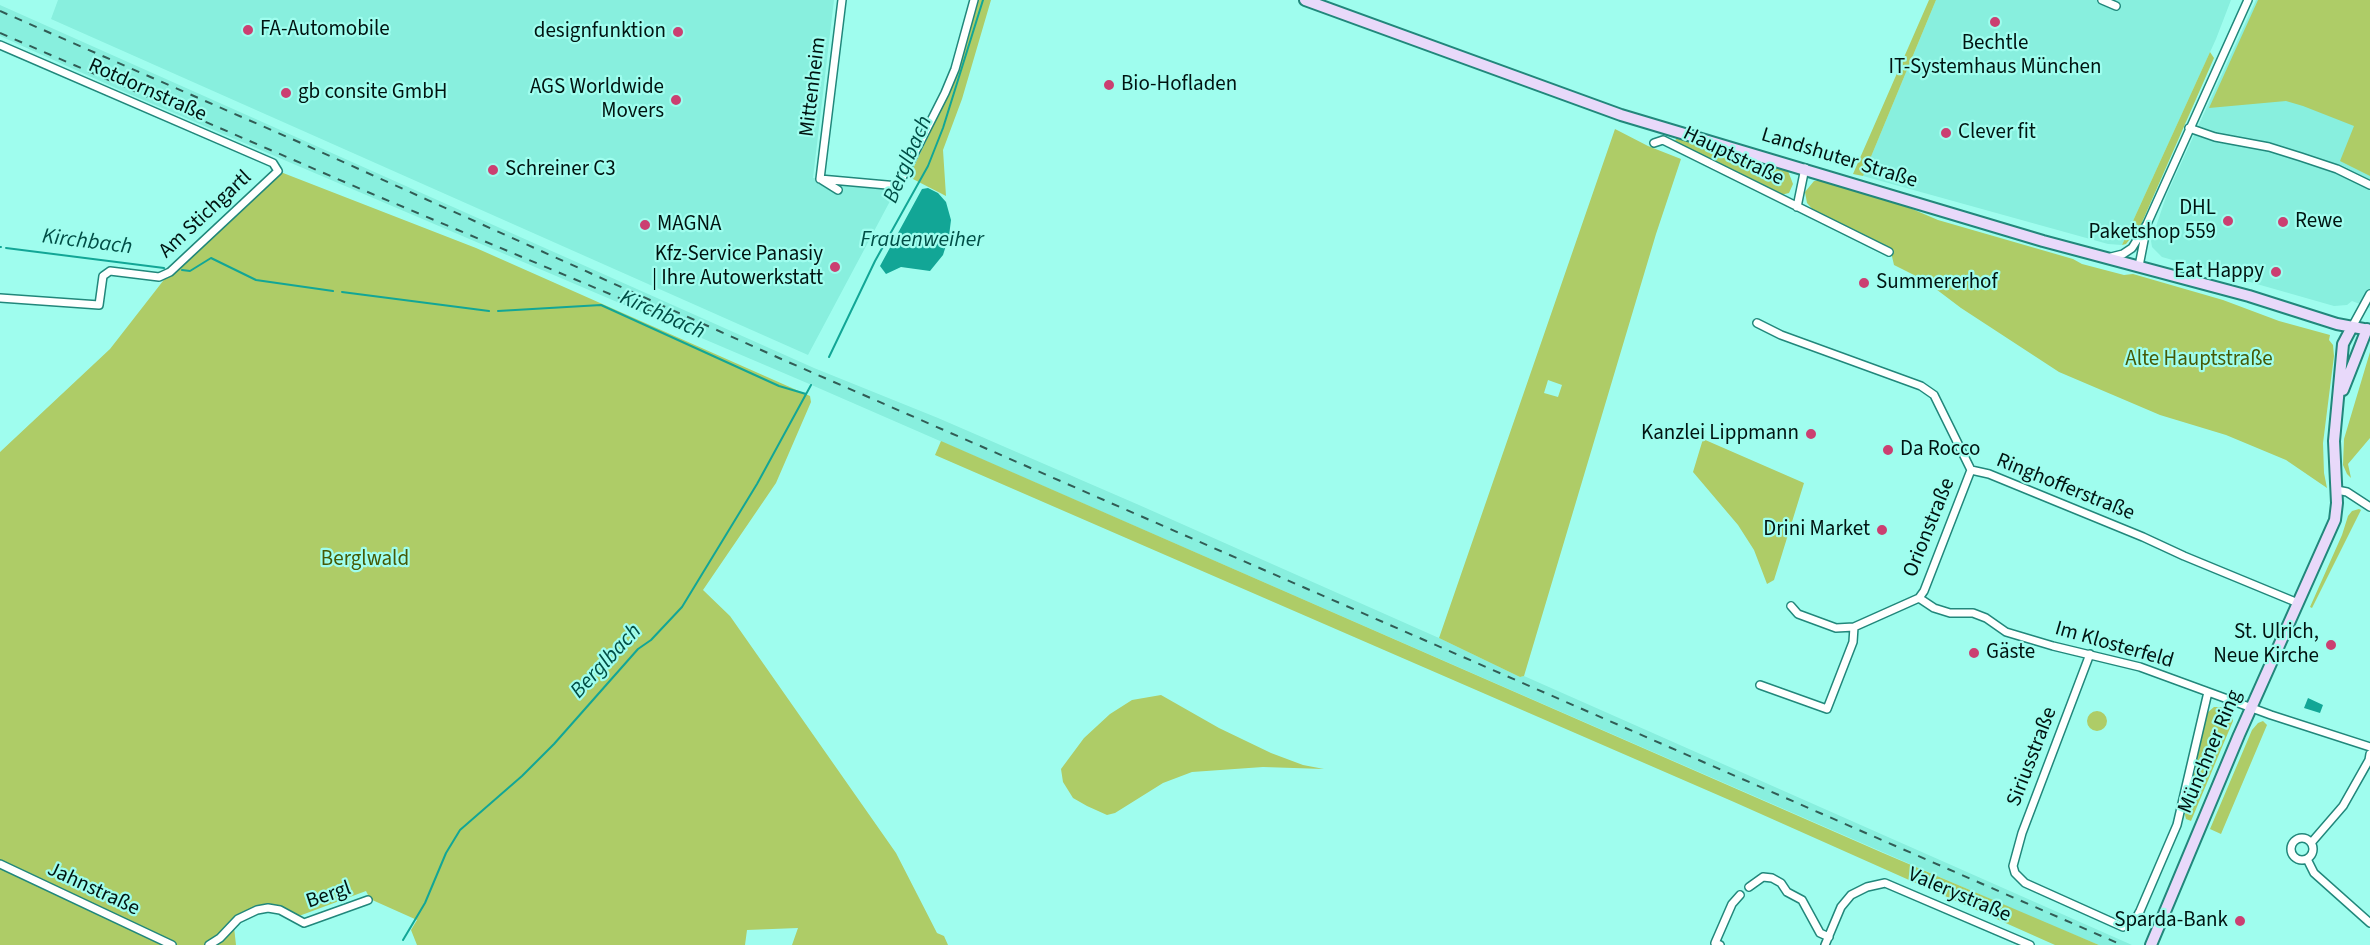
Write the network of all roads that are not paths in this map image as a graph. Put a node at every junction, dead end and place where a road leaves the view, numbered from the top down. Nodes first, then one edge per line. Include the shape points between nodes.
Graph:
1 (842, 0) edge
2 (974, 0) edge
3 (1305, 0) edge
4 (2102, 0) edge
5 (2248, 0) edge
6 (2116, 6) dead end
7 (0, 45) edge
8 (2189, 128) junction
9 (1654, 143) dead end
10 (1805, 168) junction
11 (278, 171) joint
12 (820, 179) junction
13 (2370, 185) edge
14 (838, 190) dead end
15 (1797, 207) junction
16 (2146, 224) junction
17 (1889, 252) dead end
18 (2108, 258) junction
19 (2139, 266) junction
20 (2370, 294) edge
21 (0, 298) edge
22 (1757, 323) dead end
23 (2352, 327) junction
24 (2369, 327) edge
25 (2338, 401) junction
26 (1971, 470) junction
27 (2337, 490) junction
28 (2370, 507) edge
29 (1918, 598) junction
30 (2298, 603) junction
31 (1791, 606) dead end
32 (1854, 627) junction
33 (2091, 654) junction
34 (1760, 685) dead end
35 (2208, 692) junction
36 (2251, 708) junction
37 (2370, 747) edge
38 (2370, 754) edge
39 (2311, 843) junction
40 (2307, 859) junction
41 (0, 864) edge
42 (1749, 887) dead end
43 (1740, 895) dead end
44 (368, 900) dead end
45 (2370, 922) edge
46 (1829, 937) junction
47 (172, 945) edge
48 (208, 945) edge
49 (1720, 945) edge
50 (1825, 945) edge
51 (2030, 945) edge
52 (2151, 945) edge

1 - 12 street, Mittenheim
2 - 12 street via 955,69 898,186
3 - 10 main road, Landshuter Straße via 1621,115
4 - 6 street
5 - 8 street
7 - 11 street, Rotdornstraße via 273,164
8 - 13 street via 2301,157
8 - 16 street
9 - 15 street, Hauptstraße via 1663,140
10 - 15 street, Hauptstraße
10 - 18 main road, Landshuter Straße
11 - 21 street, Am Stichgartl via 170,272 159,277 110,271 103,276 99,305
12 - 14 street
15 - 17 street, Hauptstraße
16 - 18 street via 2132,248
16 - 19 street
18 - 19 main road, Landshuter Straße
19 - 23 main road, Landshuter Straße
20 - 23 street
22 - 26 street, Ringhofferstraße via 1921,386 1934,395
23 - 24 main road, Landshuter Straße
23 - 25 main road, Münchner Ring via 2343,344
24 - 25 main road, Münchner Ring
25 - 27 main road, Münchner Ring via 2333,454
26 - 29 street, Orionstraße
26 - 30 street, Ringhofferstraße via 1989,474
27 - 28 street
27 - 30 main road, Münchner Ring via 2335,520
29 - 32 street
29 - 33 street, Im Klosterfeld via 1950,613 1973,613 1986,618 2006,632
30 - 36 main road, Münchner Ring
31 - 32 street via 1798,615 1836,628
32 - 34 street via 1853,642 1827,709
33 - 35 street, Im Klosterfeld
33 - 35 street, Siriusstraße via 2013,860 2015,873 2025,883 2122,927 2135,920 2177,825
35 - 36 street, Im Klosterfeld
36 - 37 street, Im Klosterfeld
36 - 52 main road, Münchner Ring
38 - 39 street via 2343,806
39 - 40 street via 2312,852
39 - 40 street via 2302,838 2292,845 2294,857
40 - 45 street via 2314,873
41 - 47 street, Jahnstraße
42 - 46 street via 1763,877 1781,883 1787,892 1802,900 1820,933
43 - 49 street via 1715,943
44 - 48 street, Bergl via 304,923 279,910 257,910 238,919
46 - 50 street, Valerystraße
46 - 51 street, Valerystraße via 1841,907 1851,895 1885,883

